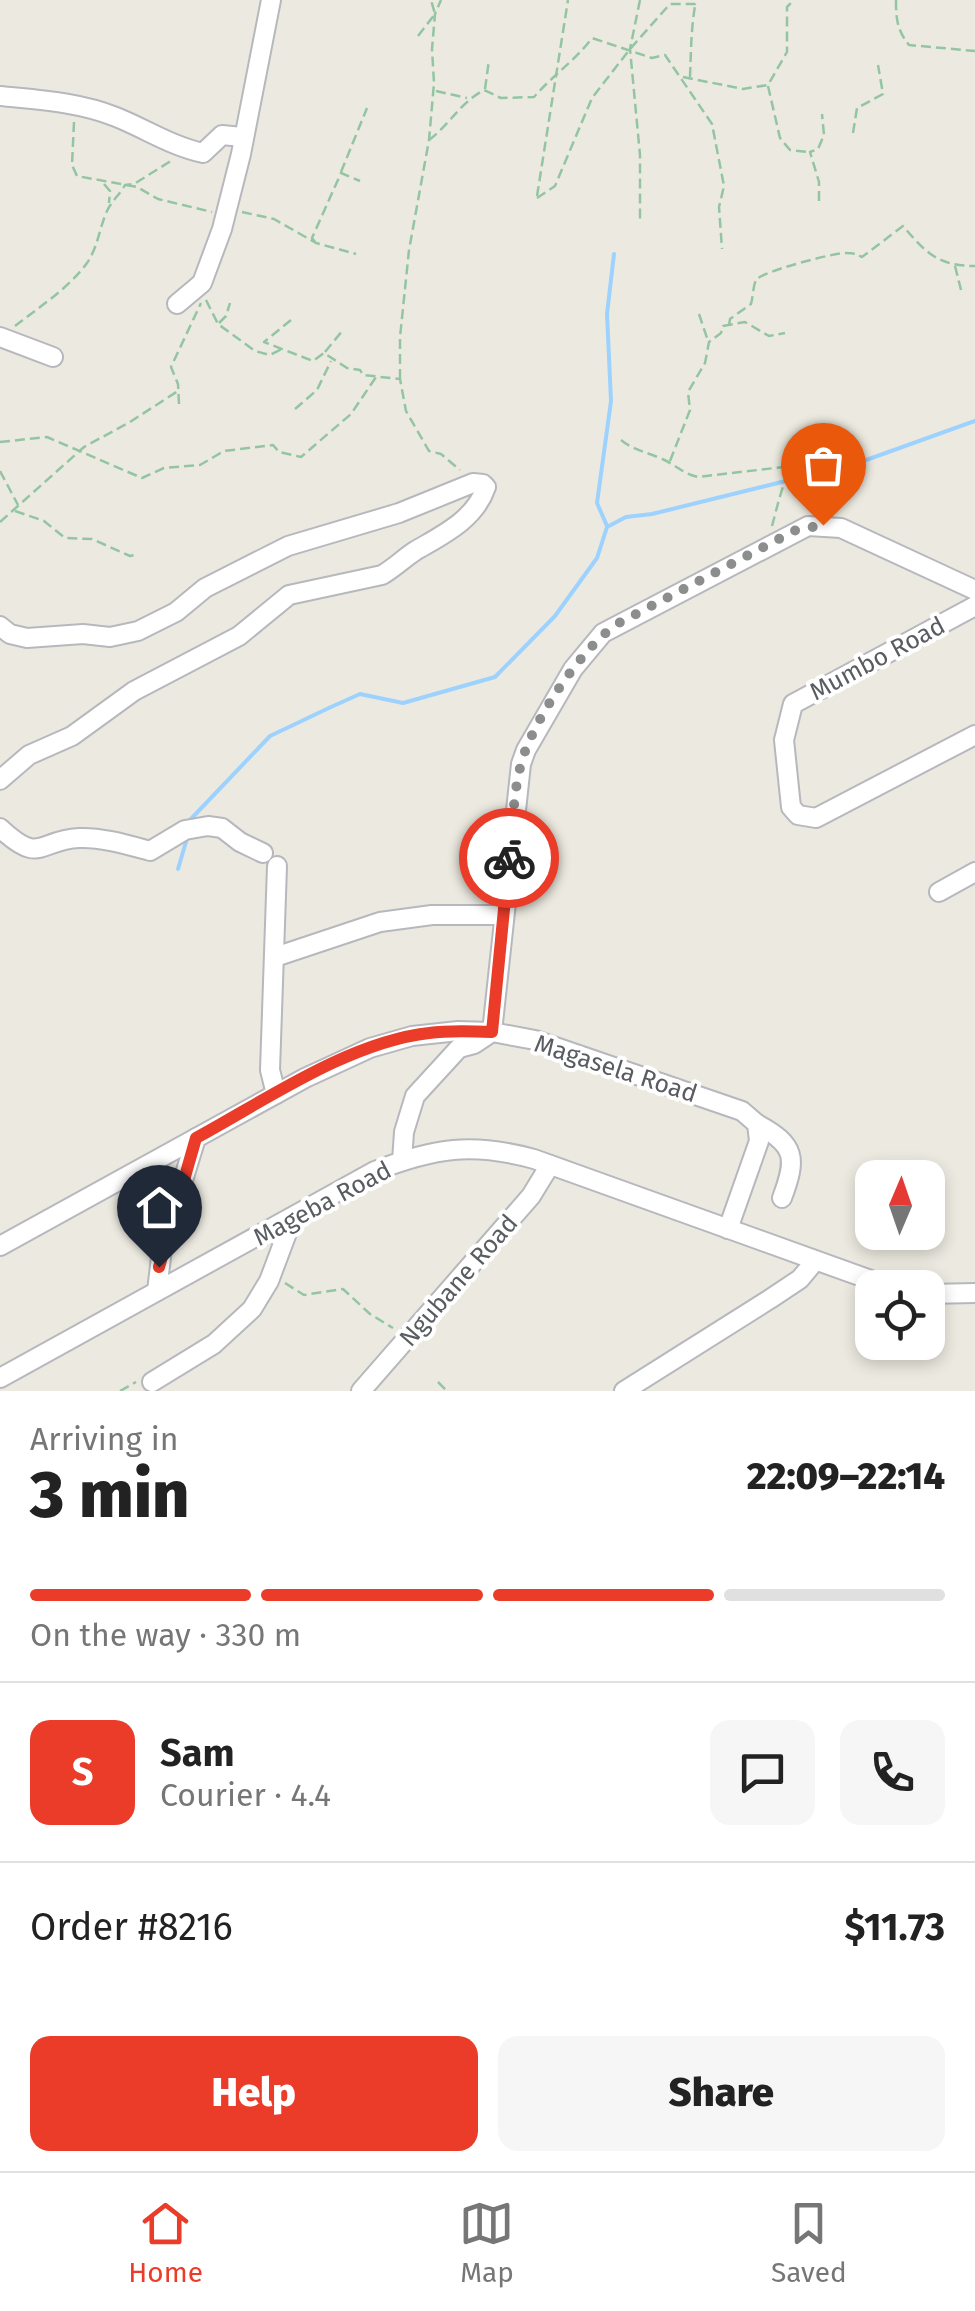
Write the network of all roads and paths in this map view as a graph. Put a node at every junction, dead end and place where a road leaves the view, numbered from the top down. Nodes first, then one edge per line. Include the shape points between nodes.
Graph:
1 (271, 0) edge
2 (432, 0) edge
3 (441, 0) edge
4 (568, 0) edge
5 (640, 0) edge
6 (794, 0) edge
7 (896, 0) edge
8 (696, 2) edge
9 (435, 14) junction
10 (418, 36) dead end
11 (630, 49) junction
12 (975, 51) edge
13 (489, 60) dead end
14 (878, 66) dead end
15 (556, 72) junction
16 (690, 77) junction
17 (680, 78) junction
18 (768, 85) junction
19 (434, 90) junction
20 (484, 90) junction
21 (0, 96) edge
22 (468, 98) junction
23 (76, 106) junction
24 (367, 108) dead end
25 (822, 114) dead end
26 (853, 133) dead end
27 (242, 137) junction
28 (429, 140) junction
29 (175, 145) junction
30 (810, 152) junction
31 (341, 173) junction
32 (360, 181) dead end
33 (103, 182) junction
34 (126, 185) junction
35 (819, 201) dead end
36 (110, 206) junction
37 (226, 212) junction
38 (640, 222) dead end
39 (316, 243) junction
40 (722, 249) dead end
41 (356, 254) dead end
42 (954, 264) junction
43 (975, 266) edge
44 (961, 290) dead end
45 (230, 303) dead end
46 (177, 304) dead end
47 (699, 314) dead end
48 (291, 320) dead end
49 (218, 324) junction
50 (729, 325) junction
51 (343, 330) dead end
52 (6, 333) edge
53 (785, 333) dead end
54 (709, 342) junction
55 (284, 348) junction
56 (324, 353) junction
57 (53, 356) dead end
58 (332, 360) junction
59 (376, 377) junction
60 (400, 379) junction
61 (178, 390) junction
62 (179, 404) dead end
63 (296, 409) dead end
64 (622, 440) dead end
65 (830, 440) dead end
66 (0, 442) edge
67 (79, 452) junction
68 (669, 462) junction
69 (792, 466) junction
70 (0, 470) edge
71 (474, 484) junction
72 (19, 506) junction
73 (14, 510) junction
74 (0, 522) edge
75 (775, 542) junction
76 (135, 555) dead end
77 (975, 590) edge
78 (975, 606) edge
79 (0, 626) edge
80 (975, 735) edge
81 (0, 780) edge
82 (0, 828) edge
83 (975, 872) edge
84 (939, 892) dead end
85 (504, 915) junction
86 (276, 958) junction
87 (492, 1032) junction
88 (276, 1094) junction
89 (749, 1117) junction
90 (196, 1138) junction
91 (402, 1160) junction
92 (550, 1165) junction
93 (782, 1198) dead end
94 (293, 1217) junction
95 (728, 1229) junction
96 (0, 1246) edge
97 (815, 1261) junction
98 (274, 1271) junction
99 (855, 1275) edge
100 (157, 1292) junction
101 (975, 1293) edge
102 (945, 1294) edge
103 (406, 1339) junction
104 (0, 1378) edge
105 (152, 1382) joint
106 (438, 1382) dead end
107 (120, 1391) edge
108 (361, 1391) edge
109 (447, 1391) edge
110 (624, 1391) edge

1 - 27 street
2 - 9 path
3 - 9 path
4 - 15 path
5 - 11 path
6 - 18 path via 787,52
7 - 12 path via 896,20 909,45
8 - 11 path via 670,4
8 - 16 path
9 - 10 path
9 - 19 path
11 - 15 path via 592,38
11 - 15 path via 592,98 555,186 536,198
11 - 17 path via 652,58 665,54
11 - 38 path
13 - 20 path
14 - 26 path via 882,94 857,108
15 - 20 path via 534,96 501,98
16 - 17 path
16 - 18 path via 743,88
17 - 40 path via 712,124 724,186
18 - 30 path via 780,138 790,150
19 - 22 path
19 - 28 path
20 - 22 path
21 - 23 street
22 - 28 path
23 - 29 street
23 - 33 path via 72,165 77,176
24 - 31 path
25 - 30 path via 824,135
27 - 29 street via 222,135 203,153
27 - 37 street
28 - 60 path via 408,250
29 - 34 path via 171,162
30 - 35 path
31 - 32 path
31 - 39 path via 312,238
33 - 34 path
33 - 36 path
34 - 36 path
34 - 37 path via 158,200
36 - 52 path via 86,264
37 - 39 path via 274,219
37 - 46 street via 202,283
39 - 41 path
42 - 43 path
42 - 44 path
42 - 50 path via 928,256 903,226 862,257 834,254 762,274 752,304
45 - 49 path
47 - 54 path
48 - 55 path via 264,342
49 - 55 path via 255,351 270,355
49 - 61 path via 204,297 171,367
50 - 53 path via 746,322 769,336
50 - 54 path
51 - 56 path
52 - 57 street
54 - 68 path
55 - 56 path via 313,360
56 - 58 path
58 - 59 path
58 - 63 path via 317,390
59 - 60 path
59 - 67 path via 359,406 301,457 258,445 142,478
60 - 71 path via 406,412 429,450 473,476
61 - 62 path
61 - 67 path
64 - 68 path
65 - 69 path
66 - 67 path via 47,438
67 - 72 path
68 - 69 path via 698,477
69 - 75 path via 771,528
70 - 72 path
71 - 79 street via 282,549 138,631 26,638
71 - 81 street via 486,487 483,496 460,522 393,569 288,595 239,636 128,694
72 - 73 path
73 - 74 path
73 - 76 path via 62,536
75 - 77 street via 808,526 840,528
75 - 85 street via 619,623 585,652 521,764
78 - 80 street, Mumbo Road via 793,704 784,740 790,807 816,818
82 - 86 street via 27,848 80,838 150,850 191,828 222,828 270,860
83 - 84 street
85 - 86 street via 380,922
85 - 87 street
86 - 88 street via 270,1070
87 - 88 street, Magasela Road via 397,1040
87 - 89 street, Magasela Road via 568,1049
87 - 91 street via 459,1048 415,1096
88 - 90 street, Magasela Road
89 - 93 street via 792,1157
89 - 95 street via 759,1141
90 - 96 street, Magasela Road
90 - 100 street via 162,1249
91 - 92 street, Mageba Road via 466,1147
91 - 94 street, Mageba Road
92 - 95 street, Mageba Road
92 - 103 street, Ngubane Road via 531,1196
94 - 98 street
94 - 100 street, Mageba Road
95 - 97 street, Mageba Road
97 - 99 street, Mageba Road
97 - 110 street via 800,1279
98 - 103 path via 304,1295 343,1289
98 - 105 street via 235,1327
100 - 104 street, Mageba Road
101 - 102 street
103 - 108 street, Ngubane Road
105 - 107 path
106 - 109 path

